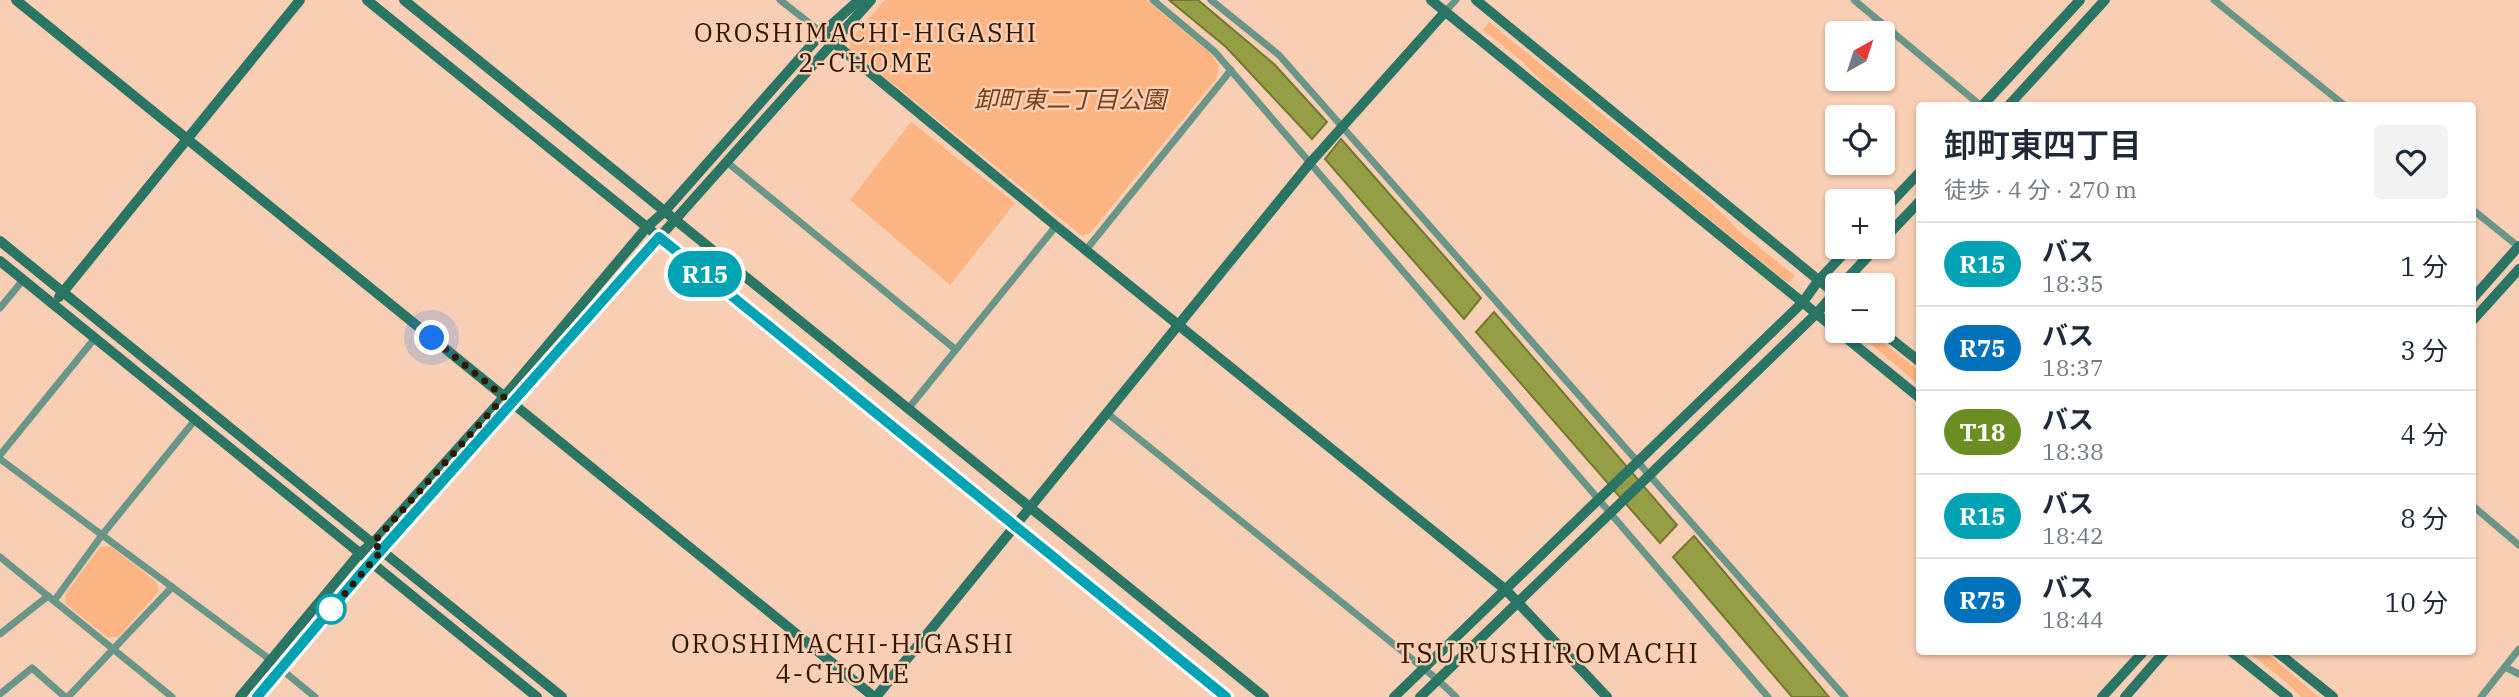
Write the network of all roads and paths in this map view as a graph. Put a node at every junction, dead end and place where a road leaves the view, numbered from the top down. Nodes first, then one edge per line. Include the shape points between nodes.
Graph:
1 (16, 0) edge
2 (300, 0) edge
3 (367, 0) edge
4 (404, 0) edge
5 (780, 0) edge
6 (859, 0) edge
7 (871, 0) edge
8 (1153, 0) edge
9 (1211, 0) edge
10 (1431, 0) edge
11 (1456, 0) edge
12 (1476, 0) edge
13 (1854, 0) edge
14 (2080, 0) edge
15 (2105, 0) edge
16 (2214, 0) edge
17 (1445, 12) junction
18 (822, 33) junction
19 (833, 43) junction
20 (1231, 70) junction
21 (1978, 102) edge
22 (1985, 102) edge
23 (2012, 102) edge
24 (2340, 102) edge
25 (1343, 126) junction
26 (185, 139) junction
27 (728, 163) junction
28 (1310, 163) junction
29 (1916, 176) edge
30 (1895, 198) edge
31 (1916, 205) edge
32 (666, 211) junction
33 (2476, 212) edge
34 (676, 219) junction
35 (1056, 226) junction
36 (647, 227) junction
37 (1895, 227) edge
38 (659, 237) junction
39 (0, 241) edge
40 (2519, 247) edge
41 (1086, 250) junction
42 (1839, 259) edge
43 (1866, 259) edge
44 (0, 261) edge
45 (2519, 269) edge
46 (1854, 273) edge
47 (23, 280) junction
48 (1818, 281) junction
49 (1825, 284) edge
50 (63, 291) junction
51 (2476, 295) edge
52 (1802, 302) junction
53 (53, 304) junction
54 (1825, 305) edge
55 (0, 308) edge
56 (1816, 314) junction
57 (2476, 317) edge
58 (1178, 325) junction
59 (95, 338) junction
60 (1895, 342) edge
61 (955, 349) junction
62 (1916, 359) edge
63 (1916, 395) edge
64 (508, 400) junction
65 (908, 409) junction
66 (1107, 413) junction
67 (195, 420) junction
68 (0, 457) edge
69 (1638, 462) junction
70 (1650, 475) junction
71 (1602, 497) junction
72 (1030, 508) junction
73 (2476, 509) edge
74 (1611, 514) junction
75 (1015, 526) junction
76 (102, 535) junction
77 (2519, 545) edge
78 (377, 546) junction
79 (360, 553) junction
80 (0, 557) edge
81 (371, 562) junction
82 (172, 587) junction
83 (1506, 590) junction
84 (51, 598) junction
85 (1519, 601) junction
86 (0, 634) edge
87 (113, 648) junction
88 (2519, 649) edge
89 (2140, 655) edge
90 (2161, 655) edge
91 (2236, 655) edge
92 (2281, 655) edge
93 (271, 661) junction
94 (2505, 667) junction
95 (281, 669) junction
96 (1424, 669) junction
97 (2519, 674) edge
98 (1438, 680) junction
99 (0, 694) edge
100 (67, 697) edge
101 (172, 697) edge
102 (240, 697) edge
103 (257, 697) edge
104 (315, 697) edge
105 (537, 697) edge
106 (562, 697) edge
107 (875, 697) edge
108 (1226, 697) edge
109 (1265, 697) edge
110 (1394, 697) edge
111 (1420, 697) edge
112 (1456, 697) edge
113 (1607, 697) edge
114 (1768, 697) edge
115 (1845, 697) edge
116 (2102, 697) edge
117 (2124, 697) edge
118 (2288, 697) edge
119 (2333, 697) edge
120 (2481, 697) edge

1 - 26 street
2 - 26 street
3 - 36 street
4 - 32 street
5 - 18 street
6 - 18 street
7 - 19 street
8 - 20 street
9 - 25 street via 1279,55
10 - 17 street
11 - 17 street
12 - 48 street
13 - 21 street
14 - 22 street
15 - 23 street
16 - 24 street
17 - 25 street
17 - 52 street
18 - 19 street
18 - 32 street
19 - 27 street
19 - 35 street
20 - 28 street
20 - 41 street
25 - 28 street
25 - 69 street
26 - 50 street
26 - 64 street
27 - 34 street
27 - 61 street
28 - 58 street
28 - 71 street
29 - 30 street
31 - 37 street
32 - 34 street
32 - 36 street
33 - 40 street
34 - 38 street
34 - 65 street
35 - 41 street
35 - 61 street
36 - 38 street
36 - 64 street
38 - 64 street
38 - 75 street
39 - 50 street
40 - 51 street
41 - 58 street
42 - 48 street
43 - 46 street
44 - 47 street
45 - 57 street
47 - 53 street
47 - 55 street
48 - 49 street
48 - 52 street
50 - 53 street
50 - 78 street
52 - 56 street
52 - 69 street
53 - 59 street
54 - 56 street
56 - 63 street
56 - 70 street
58 - 66 street
58 - 83 street
59 - 67 street
59 - 68 street
60 - 62 street
61 - 65 street
64 - 78 street
64 - 107 street
65 - 72 street
66 - 72 street
66 - 96 street
67 - 76 street
67 - 79 street
68 - 76 street
69 - 70 street
69 - 71 street
70 - 74 street
70 - 115 street
71 - 74 street
71 - 83 street
72 - 75 street
72 - 109 street
73 - 77 street
74 - 85 street
74 - 114 street
75 - 107 street
75 - 108 street
76 - 82 street
76 - 84 street
78 - 79 street
78 - 81 street
78 - 106 street
79 - 81 street
79 - 93 street
80 - 84 street
81 - 95 street
81 - 105 street
82 - 87 street
82 - 93 street
83 - 85 street
83 - 96 street
84 - 86 street
84 - 87 street
85 - 98 street
85 - 113 street
87 - 100 street
87 - 101 street
88 - 94 street
89 - 116 street
90 - 117 street
91 - 118 street
92 - 119 street
93 - 95 street
93 - 102 street
94 - 97 street
94 - 120 street
95 - 103 street
95 - 104 street
96 - 98 street
96 - 110 street
98 - 111 street
98 - 112 street
99 - 100 street via 32,667

